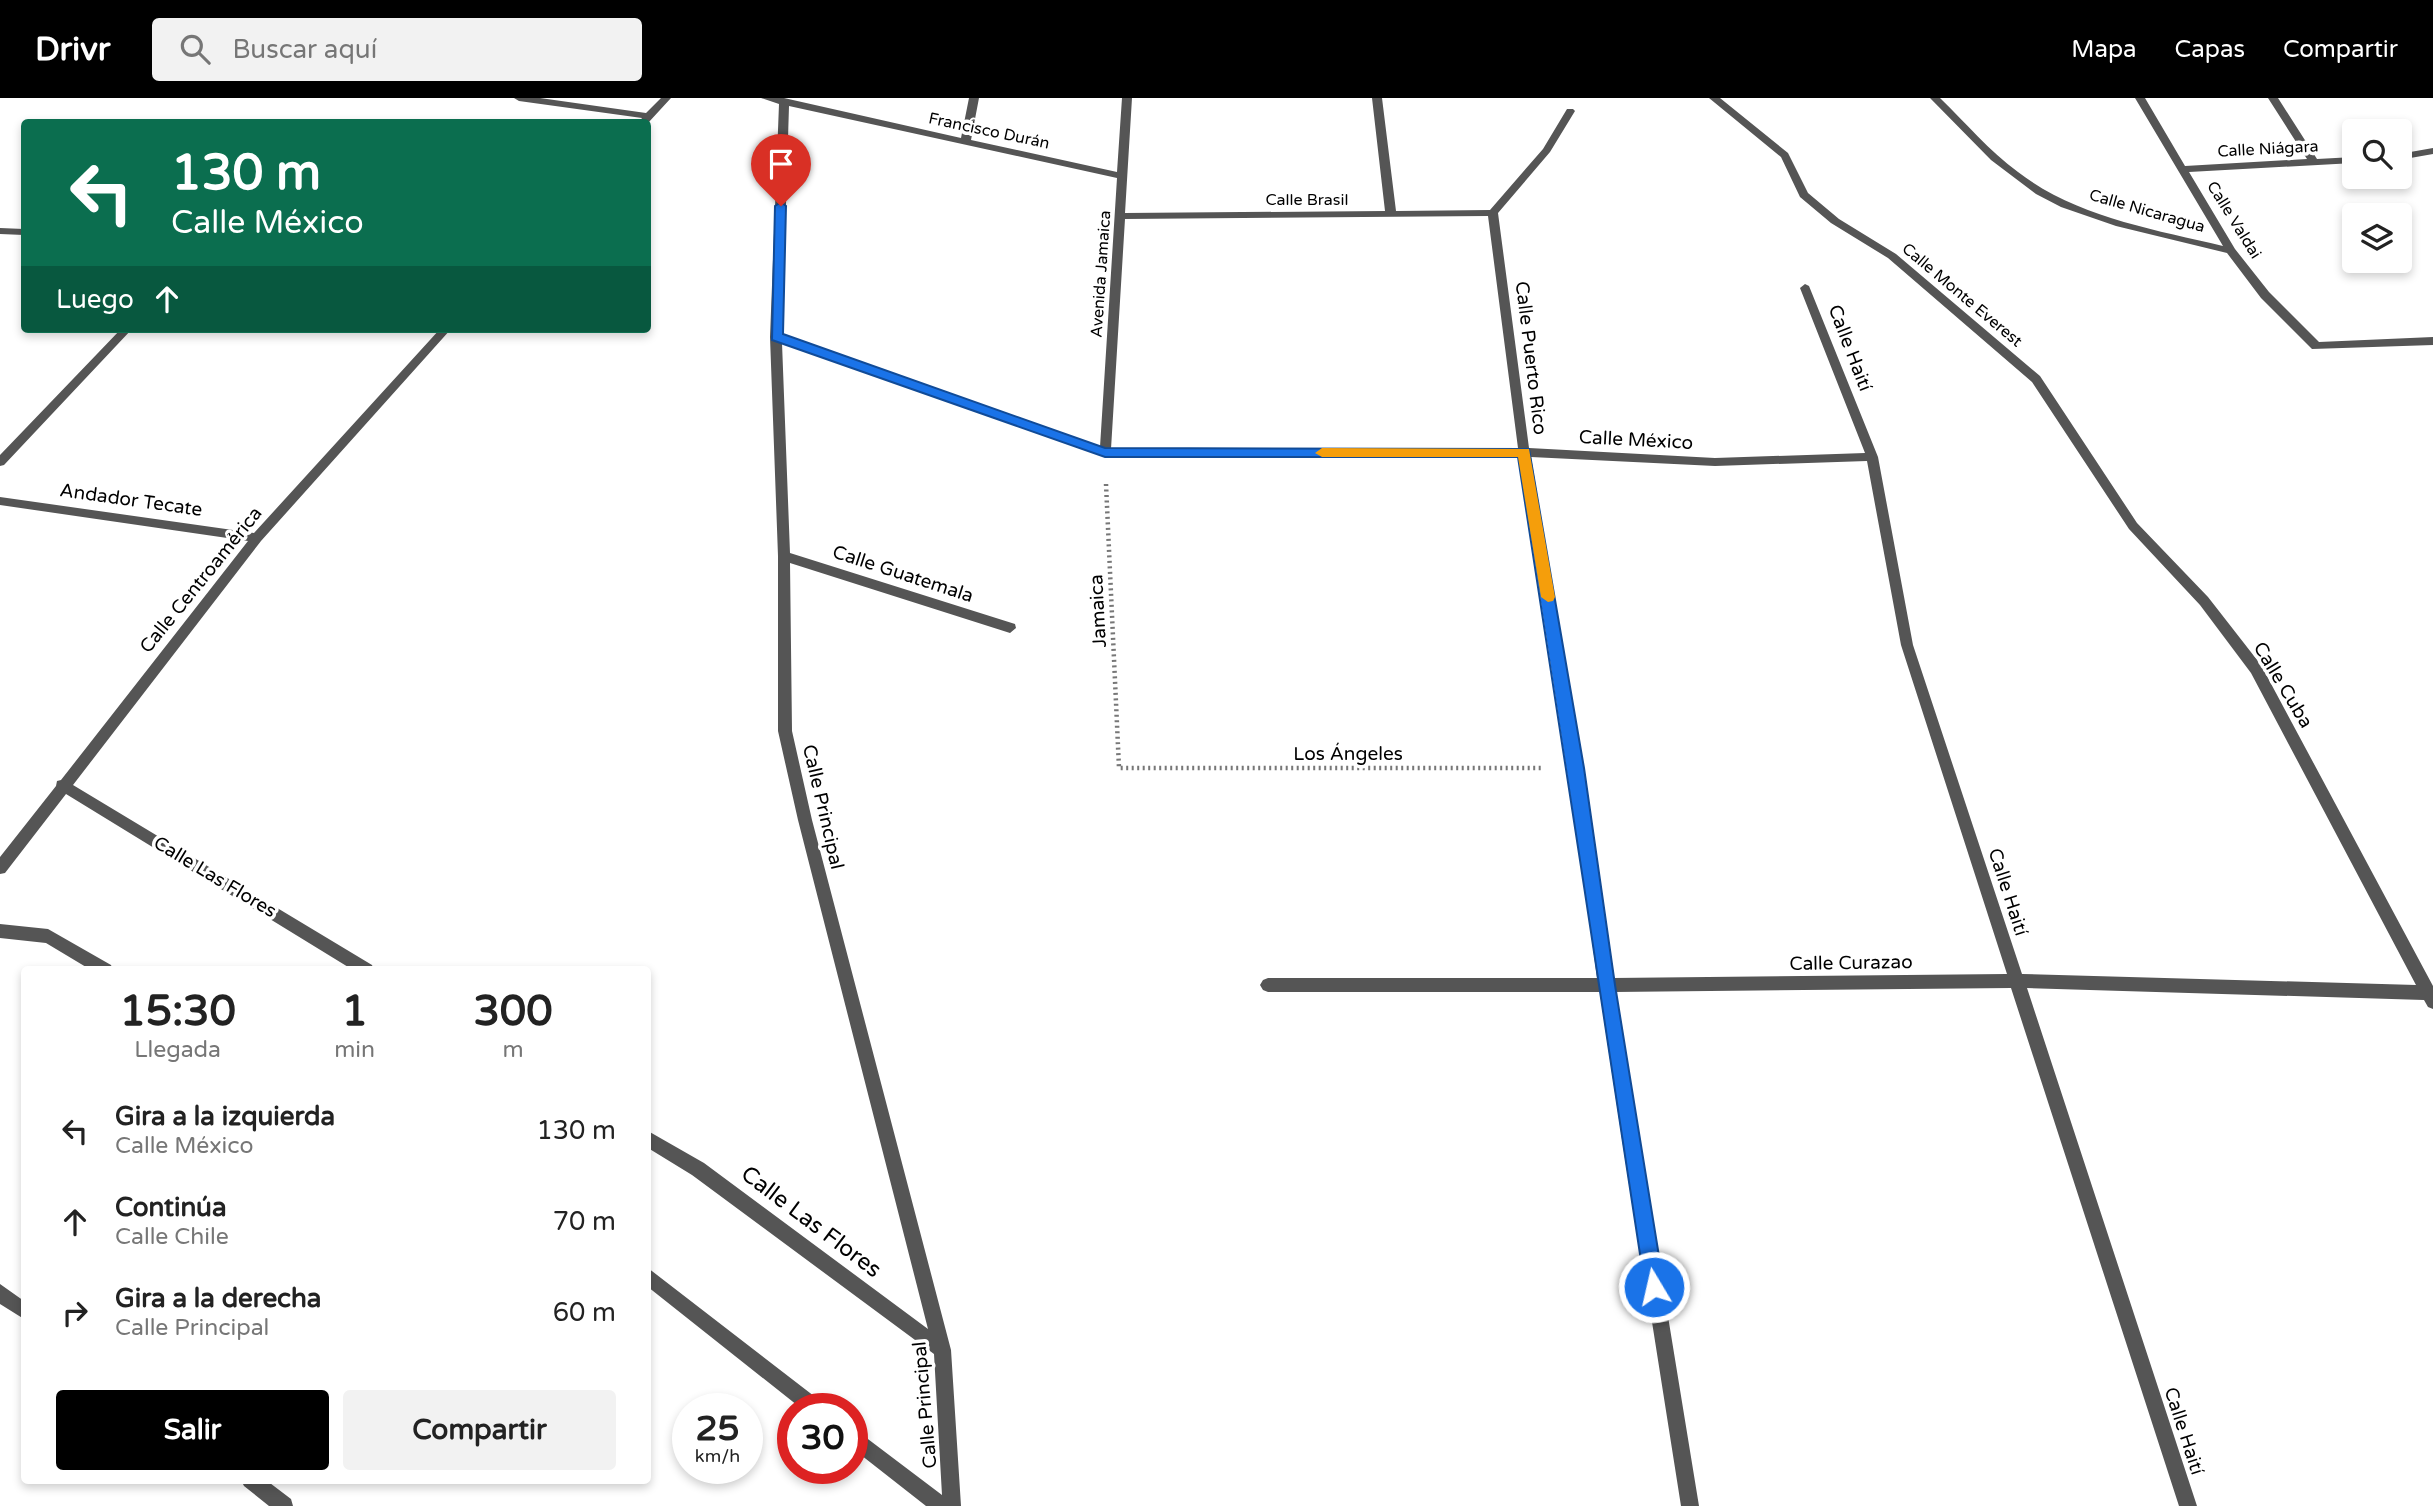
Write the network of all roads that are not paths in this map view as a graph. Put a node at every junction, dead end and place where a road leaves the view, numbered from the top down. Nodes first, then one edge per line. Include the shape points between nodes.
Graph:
1 (519, 98) edge
2 (666, 98) edge
3 (766, 98) edge
4 (974, 98) edge
5 (1127, 98) edge
6 (1377, 98) edge
7 (1714, 98) edge
8 (1936, 98) edge
9 (2140, 98) edge
10 (2273, 98) edge
11 (784, 101) junction
12 (1570, 111) dead end
13 (646, 119) edge
14 (965, 143) junction
15 (2433, 151) edge
16 (2412, 156) edge
17 (2415, 156) junction
18 (2433, 159) edge
19 (2342, 161) edge
20 (2314, 162) junction
21 (2184, 169) junction
22 (1122, 176) junction
23 (1493, 213) junction
24 (1391, 215) junction
25 (1120, 216) junction
26 (4, 231) edge
27 (0, 242) edge
28 (2231, 251) junction
29 (1805, 288) dead end
30 (123, 333) edge
31 (442, 333) edge
32 (776, 337) junction
33 (2433, 341) edge
34 (2036, 379) joint
35 (1105, 453) junction
36 (1524, 453) junction
37 (1872, 457) junction
38 (0, 462) edge
39 (0, 500) edge
40 (257, 538) junction
41 (784, 556) junction
42 (1010, 628) dead end
43 (62, 785) junction
44 (0, 868) edge
45 (0, 931) edge
46 (99, 966) edge
47 (360, 966) edge
48 (2017, 981) junction
49 (1268, 985) dead end
50 (1606, 985) junction
51 (2431, 996) edge
52 (651, 1141) edge
53 (651, 1279) edge
54 (0, 1293) edge
55 (21, 1309) edge
56 (942, 1350) junction
57 (797, 1393) edge
58 (868, 1448) edge
59 (255, 1484) edge
60 (284, 1506) edge
61 (942, 1506) edge
62 (952, 1506) edge
63 (1690, 1506) edge
64 (2188, 1506) edge

1 - 13 street
2 - 13 street
3 - 11 street, Francisco Durán
4 - 14 street
5 - 22 street, Avenida Jamaica
6 - 24 street
7 - 34 street, Calle Monte Everest via 1785,155 1804,195 1835,221 1892,256
8 - 28 street, Calle Nicaragua via 2015,176 2055,200 2111,220
9 - 21 street, Calle Valdai
10 - 20 street
11 - 14 street, Francisco Durán
11 - 32 street, Calle Principal
12 - 23 street via 1547,150
14 - 22 street, Francisco Durán
15 - 17 street
16 - 17 street
17 - 18 street
19 - 20 street, Calle Niágara
20 - 21 street, Calle Niágara
21 - 28 street, Calle Valdai
22 - 25 street, Avenida Jamaica
23 - 24 street, Calle Brasil
23 - 36 street, Calle Puerto Rico
24 - 25 street, Calle Brasil
25 - 35 street, Avenida Jamaica
26 - 27 street
28 - 33 street, Calle Valdai via 2265,295 2316,346
29 - 37 street, Calle Haití
30 - 38 street
31 - 40 street, Calle Centroamérica
32 - 35 street, Calle México
32 - 41 street, Calle Principal
34 - 51 street, Calle Cuba via 2133,526 2204,601 2256,669
35 - 36 street, Calle México
36 - 37 street, Calle México via 1715,462
36 - 50 street, Calle Puerto Rico
37 - 48 street, Calle Haití via 1906,645
39 - 40 street, Andador Tecate
40 - 43 street, Calle Centroamérica
41 - 42 street, Calle Guatemala
41 - 56 street, Calle Principal via 785,731
43 - 44 street, Calle Centroamérica
43 - 47 street, Calle Las Flores
45 - 46 street via 48,936
48 - 50 street, Calle Curazao
48 - 51 street, Calle Curazao
48 - 64 street, Calle Haití
49 - 50 street, Calle Curazao
50 - 63 street, Calle Puerto Rico
52 - 56 street, Calle Las Flores via 698,1169
53 - 57 street
54 - 55 street
56 - 62 street, Calle Principal
58 - 61 street
59 - 60 street

